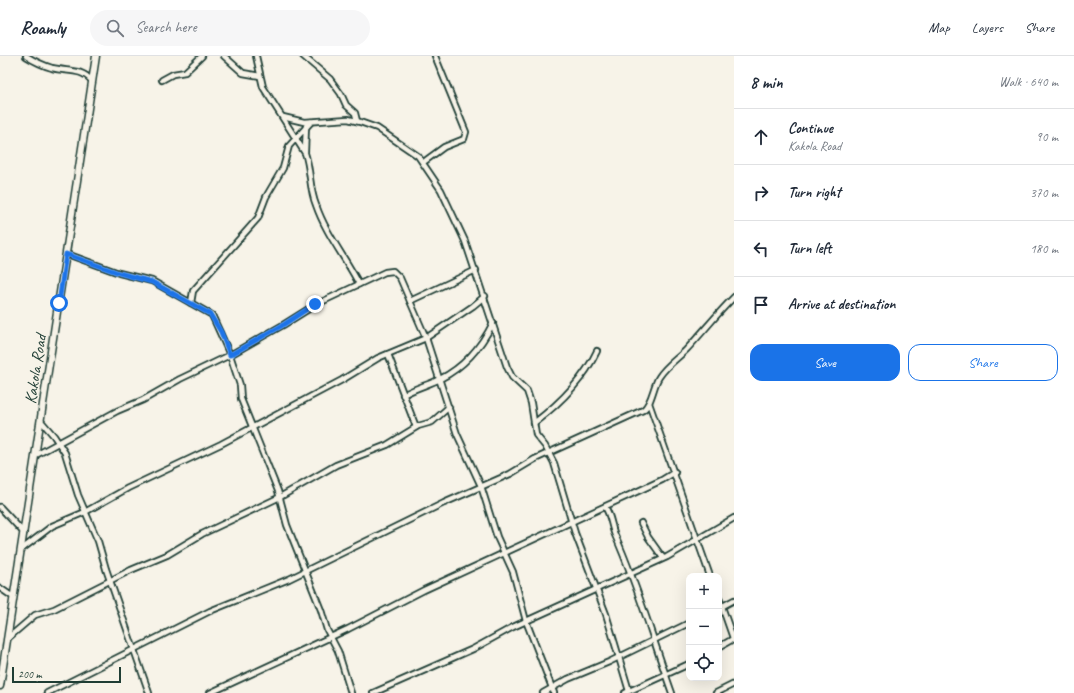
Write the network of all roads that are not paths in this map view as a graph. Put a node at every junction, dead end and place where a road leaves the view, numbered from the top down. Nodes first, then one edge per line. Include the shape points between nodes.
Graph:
1 (26, 56) edge
2 (96, 56) edge
3 (202, 56) edge
4 (224, 56) edge
5 (256, 56) edge
6 (303, 56) edge
7 (435, 56) edge
8 (260, 76) junction
9 (162, 80) dead end
10 (92, 82) junction
11 (282, 117) junction
12 (357, 121) junction
13 (312, 122) junction
14 (306, 126) junction
15 (295, 137) junction
16 (305, 154) junction
17 (425, 161) dead end
18 (66, 254) junction
19 (476, 270) junction
20 (359, 284) junction
21 (485, 296) junction
22 (734, 298) edge
23 (410, 301) junction
24 (191, 303) junction
25 (493, 323) junction
26 (426, 338) junction
27 (597, 351) dead end
28 (388, 354) junction
29 (230, 355) junction
30 (440, 379) junction
31 (403, 395) junction
32 (649, 403) junction
33 (449, 407) junction
34 (41, 421) junction
35 (534, 422) junction
36 (252, 426) junction
37 (416, 427) junction
38 (59, 444) junction
39 (549, 453) junction
40 (36, 455) junction
41 (675, 472) junction
42 (481, 486) junction
43 (280, 497) junction
44 (0, 507) edge
45 (605, 507) junction
46 (85, 512) junction
47 (734, 518) edge
48 (572, 520) junction
49 (641, 523) dead end
50 (24, 532) junction
51 (698, 538) junction
52 (22, 549) junction
53 (504, 553) junction
54 (663, 558) junction
55 (306, 570) junction
56 (632, 572) junction
57 (709, 573) edge
58 (110, 582) junction
59 (0, 588) edge
60 (597, 588) junction
61 (13, 597) junction
62 (734, 600) edge
63 (722, 606) edge
64 (721, 609) edge
65 (526, 621) junction
66 (686, 624) edge
67 (330, 638) junction
68 (7, 640) junction
69 (654, 640) junction
70 (734, 640) edge
71 (722, 646) edge
72 (134, 650) junction
73 (619, 657) junction
74 (686, 665) edge
75 (665, 674) junction
76 (734, 684) edge
77 (0, 686) edge
78 (553, 691) edge
79 (627, 692) edge
80 (47, 693) edge
81 (149, 693) edge
82 (210, 693) edge
83 (351, 693) edge
84 (373, 693) edge
85 (543, 693) edge
86 (672, 693) edge
87 (716, 693) edge

1 - 10 street via 50,67 86,74
2 - 10 main road, Kakola Road
3 - 9 street via 185,72 172,74
4 - 8 street via 243,73
5 - 8 street
6 - 12 street via 330,79 346,106 355,113
7 - 17 street via 466,132 464,138 444,147
8 - 11 street via 267,95
10 - 18 main road, Kakola Road
11 - 13 street
11 - 15 street
12 - 13 street
12 - 19 street via 377,128 418,156 441,190
13 - 14 street
14 - 15 street
14 - 16 street
15 - 16 street
15 - 24 street via 258,218 194,291
16 - 20 street via 315,204 332,240
18 - 24 street via 152,282
18 - 34 main road, Kakola Road
19 - 21 street
19 - 23 street
20 - 23 street via 393,271 400,278
20 - 29 street via 315,304
21 - 25 street
21 - 26 street
22 - 32 street via 661,374 654,385
23 - 26 street
24 - 29 street via 212,315
25 - 30 street via 477,350
25 - 35 street via 510,374 527,391
26 - 28 street
26 - 30 street
27 - 35 street via 590,364 556,406
28 - 31 street
28 - 36 street
29 - 36 street via 240,385 241,399
29 - 38 street via 180,378
30 - 31 street
30 - 33 street
31 - 37 street
32 - 39 street via 638,413
32 - 41 street
33 - 37 street via 432,422
33 - 42 street via 457,434
34 - 38 street
34 - 40 main road, Kakola Road
35 - 39 street via 536,435
36 - 43 street
36 - 46 street
37 - 43 street via 382,447 336,465
38 - 40 street
38 - 46 street via 65,453
39 - 42 street
39 - 48 street
40 - 50 main road, Kakola Road
41 - 45 street
41 - 51 street
42 - 53 street
42 - 55 street
43 - 55 street via 287,525
43 - 58 street via 221,524 167,555
44 - 50 street
45 - 48 street
45 - 56 street
46 - 52 street via 52,526
46 - 58 street via 98,541
47 - 51 street
48 - 53 street
48 - 60 street via 586,565
49 - 54 street
50 - 52 main road, Kakola Road
51 - 54 street
51 - 57 street
52 - 61 main road, Kakola Road
53 - 65 street via 513,572
53 - 67 street
54 - 56 street
55 - 67 street
55 - 72 street via 210,611
56 - 60 street
56 - 69 street
58 - 68 street via 54,609 35,615
58 - 72 street
59 - 61 street
60 - 65 street
60 - 73 street
61 - 68 main road, Kakola Road
62 - 63 street
64 - 70 street
65 - 78 street
65 - 84 street via 473,649
66 - 69 street
67 - 82 street
67 - 83 street via 338,651
68 - 77 main road, Kakola Road
69 - 73 street
69 - 75 street
70 - 71 street
72 - 80 street
72 - 81 street
73 - 78 street via 568,679
73 - 79 street
74 - 75 street
75 - 79 street
75 - 86 street
76 - 87 street
78 - 85 street

